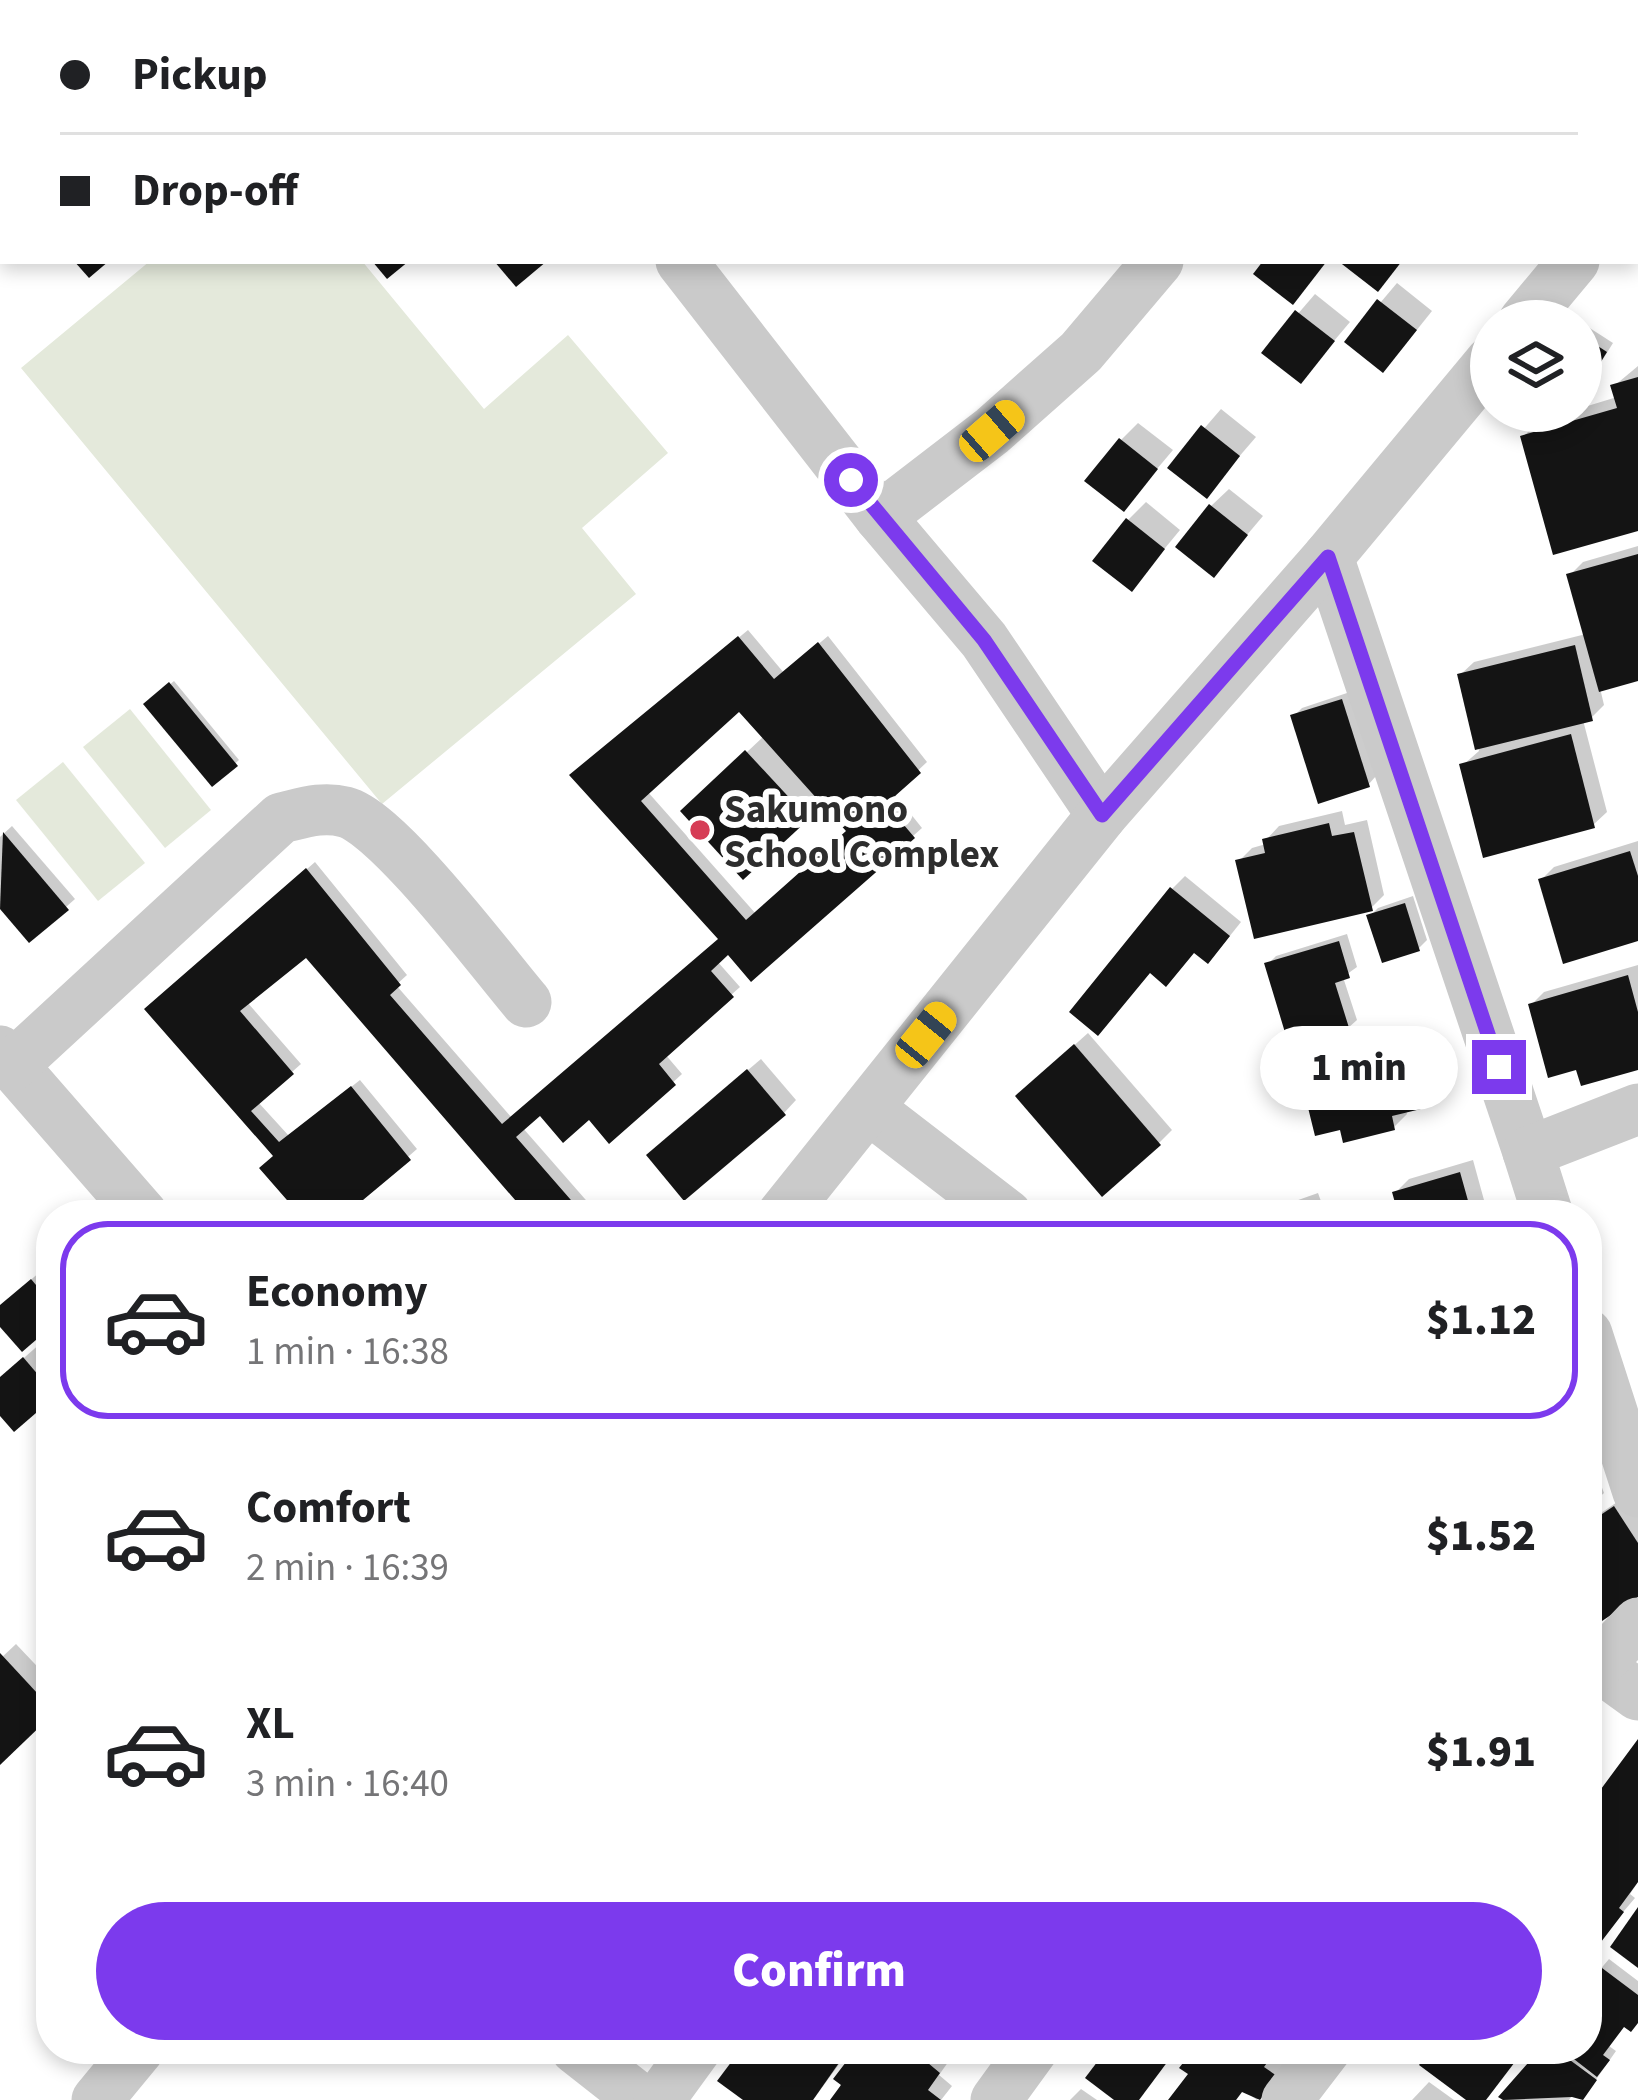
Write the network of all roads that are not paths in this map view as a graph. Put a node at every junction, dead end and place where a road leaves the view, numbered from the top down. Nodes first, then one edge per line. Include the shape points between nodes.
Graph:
1 (683, 264) edge
2 (1155, 264) edge
3 (1572, 264) edge
4 (1542, 300) edge
5 (1470, 386) edge
6 (880, 517) junction
7 (1328, 557) junction
8 (1102, 815) junction
9 (526, 1002) dead end
10 (6, 1058) edge
11 (868, 1108) junction
12 (1638, 1109) edge
13 (1528, 1152) junction
14 (130, 1200) edge
15 (794, 1200) edge
16 (988, 1200) edge
17 (1543, 1200) edge
18 (1602, 1380) edge
19 (1638, 1492) edge
20 (1638, 1623) edge
21 (1602, 1683) edge
22 (127, 2064) edge
23 (595, 2064) edge
24 (685, 2064) edge
25 (1022, 2064) edge
26 (1315, 2064) edge
27 (97, 2100) edge
28 (641, 2100) edge
29 (659, 2100) edge
30 (996, 2100) edge
31 (1287, 2100) edge

1 - 6 street
2 - 6 street via 1082,352
3 - 4 street
5 - 7 street
6 - 8 street via 984,640
7 - 8 street
7 - 13 street
8 - 11 street
9 - 10 street via 382,832 320,808 280,818
10 - 14 street
11 - 15 street
11 - 16 street
12 - 13 street
13 - 17 street
18 - 19 street
20 - 21 street
22 - 27 street
23 - 28 street
24 - 29 street
25 - 30 street
26 - 31 street

